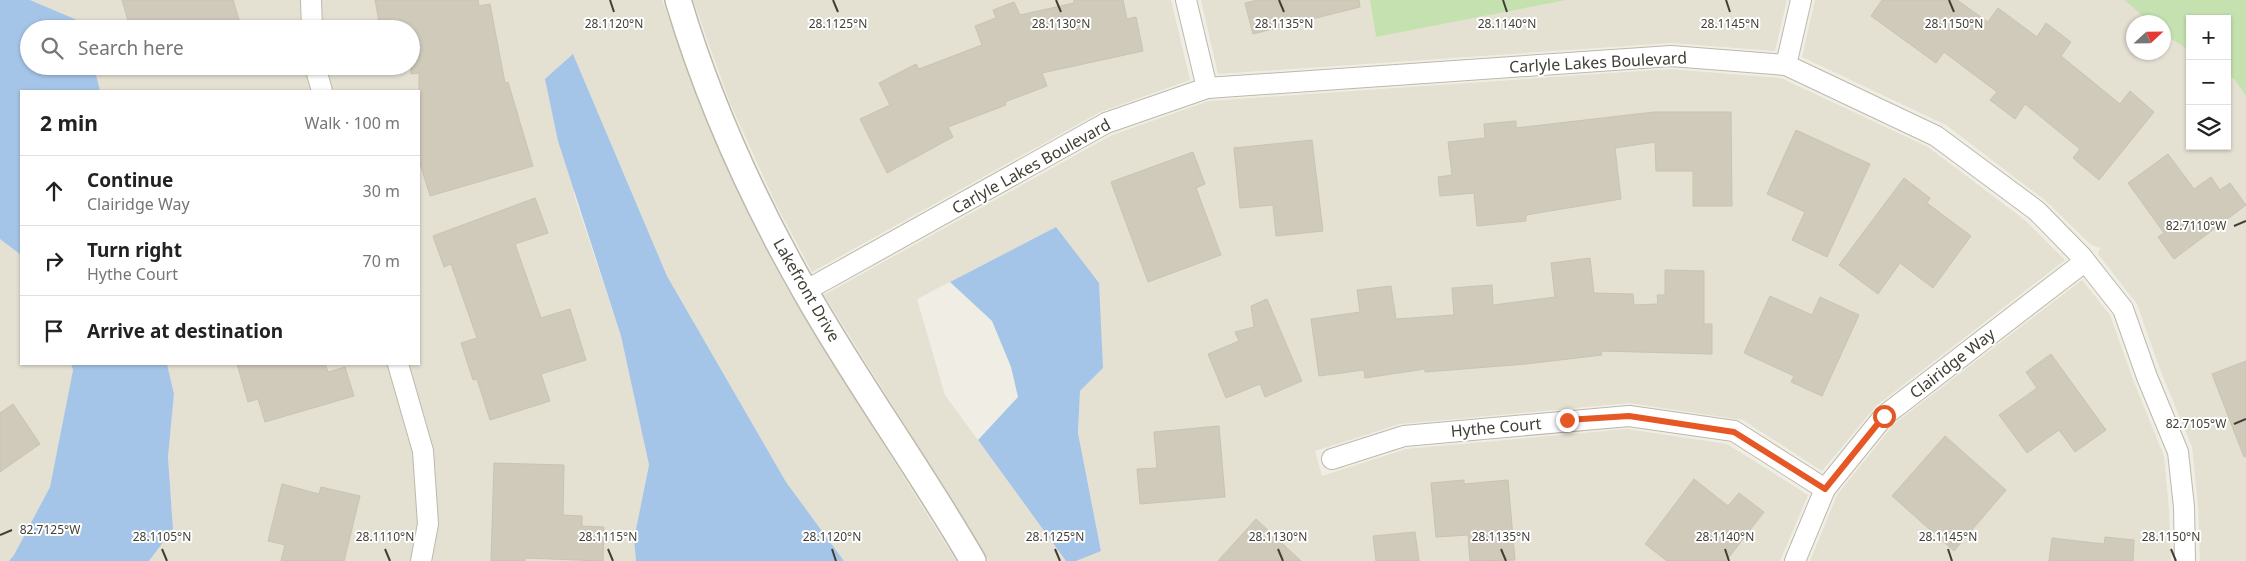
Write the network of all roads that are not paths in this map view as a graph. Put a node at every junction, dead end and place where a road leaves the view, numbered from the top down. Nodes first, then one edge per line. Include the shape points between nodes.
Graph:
1 (311, 0) edge
2 (678, 0) edge
3 (1186, 0) edge
4 (1801, 0) edge
5 (312, 20) edge
6 (1786, 65) junction
7 (318, 75) edge
8 (1207, 88) junction
9 (322, 90) edge
10 (2082, 257) junction
11 (805, 291) junction
12 (398, 365) edge
13 (1332, 459) dead end
14 (1825, 489) junction
15 (421, 561) edge
16 (972, 561) edge
17 (1795, 561) edge
18 (2185, 561) edge

1 - 5 street
2 - 11 street, Lakefront Drive via 717,108 762,210
3 - 8 street
4 - 6 street
6 - 8 street, Carlyle Lakes Boulevard via 1671,56
6 - 10 street, Carlyle Lakes Boulevard via 1936,136 2037,211
7 - 9 street
8 - 11 street, Carlyle Lakes Boulevard via 1106,123
10 - 14 street, Clairidge Way via 2079,266 1884,416
10 - 18 street, Carlyle Lakes Boulevard via 2123,309 2178,452
11 - 16 street, Lakefront Drive
12 - 15 street via 423,451 428,524
13 - 14 street, Hythe Court via 1404,436 1629,416 1734,432
14 - 17 street, Clairidge Way

